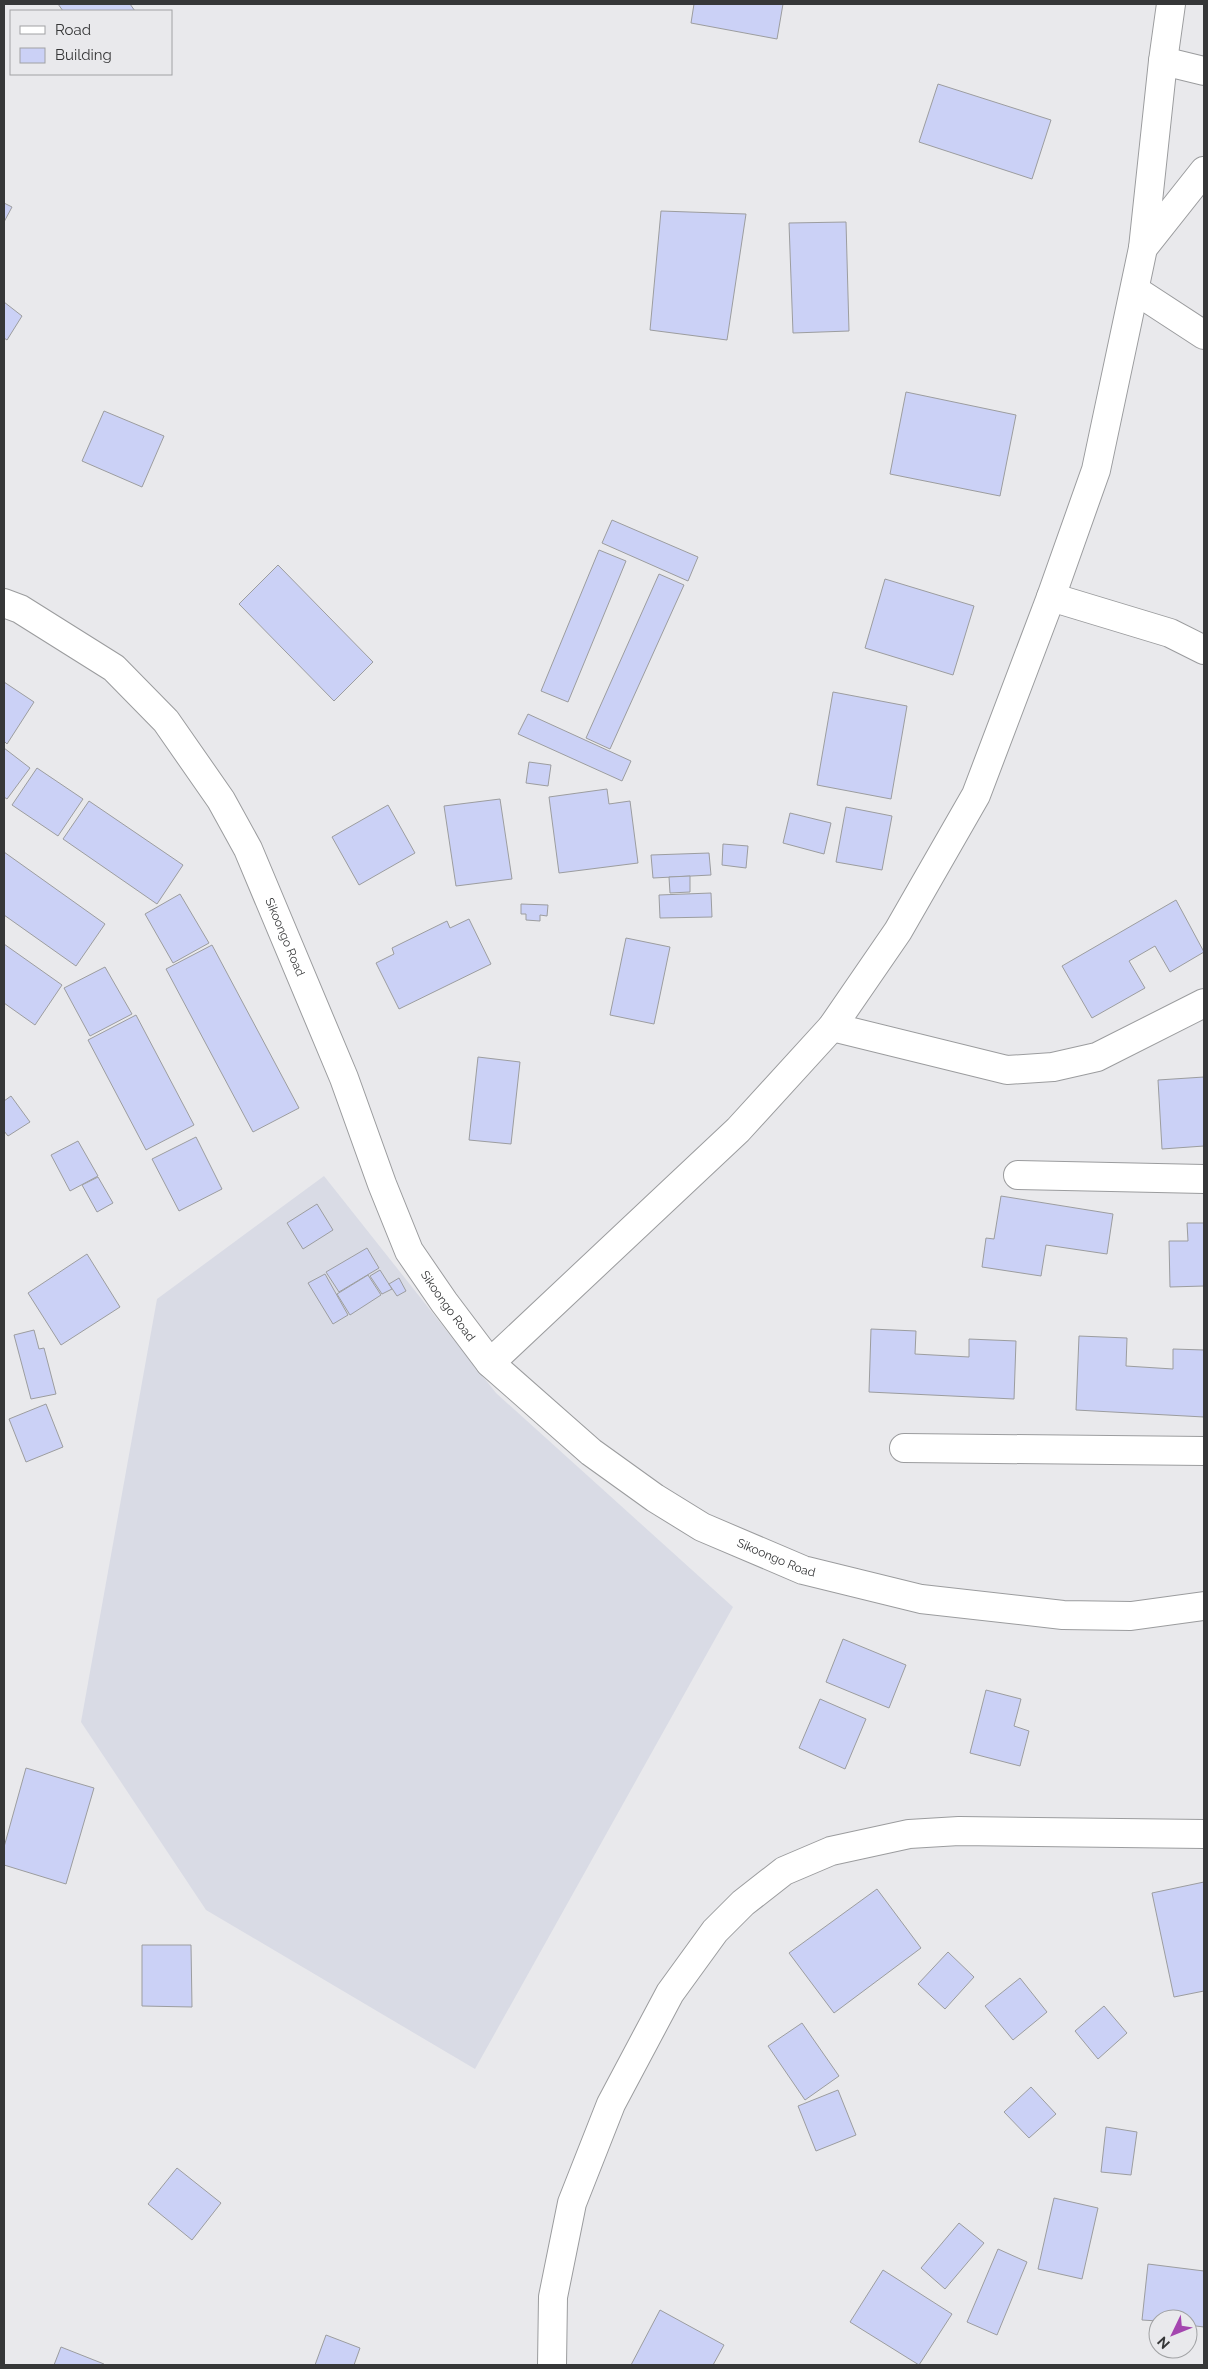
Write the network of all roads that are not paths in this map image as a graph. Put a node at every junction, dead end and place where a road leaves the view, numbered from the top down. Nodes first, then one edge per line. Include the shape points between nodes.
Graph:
1 (1171, 4) edge
2 (1162, 61) junction
3 (1204, 70) edge
4 (1204, 170) edge
5 (1143, 248) junction
6 (1135, 290) junction
7 (1204, 335) edge
8 (1051, 597) junction
9 (4, 602) edge
10 (1204, 650) edge
11 (1204, 1003) edge
12 (832, 1027) junction
13 (1018, 1175) dead end
14 (1204, 1179) edge
15 (490, 1364) junction
16 (904, 1448) dead end
17 (1204, 1451) edge
18 (1204, 1606) edge
19 (1204, 1834) edge
20 (552, 2365) edge

1 - 2 street
2 - 3 street
2 - 5 street
4 - 5 street
5 - 6 street
6 - 7 street
6 - 8 street via 1096,470
8 - 10 street via 1170,633
8 - 12 street via 976,795 898,931
9 - 15 street, Sikoongo Road via 114,668 166,721 221,800 248,849 340,1069 409,1250
11 - 12 street via 1097,1057 1052,1067 1007,1070
12 - 15 street via 738,1130
13 - 14 street
15 - 18 street, Sikoongo Road via 591,1452 655,1498 702,1527 803,1570 921,1599 1046,1613 1131,1616
16 - 17 street
19 - 20 street via 959,1831 909,1834 831,1851 784,1871 743,1903 715,1931 670,1993 611,2104 572,2203 553,2297

